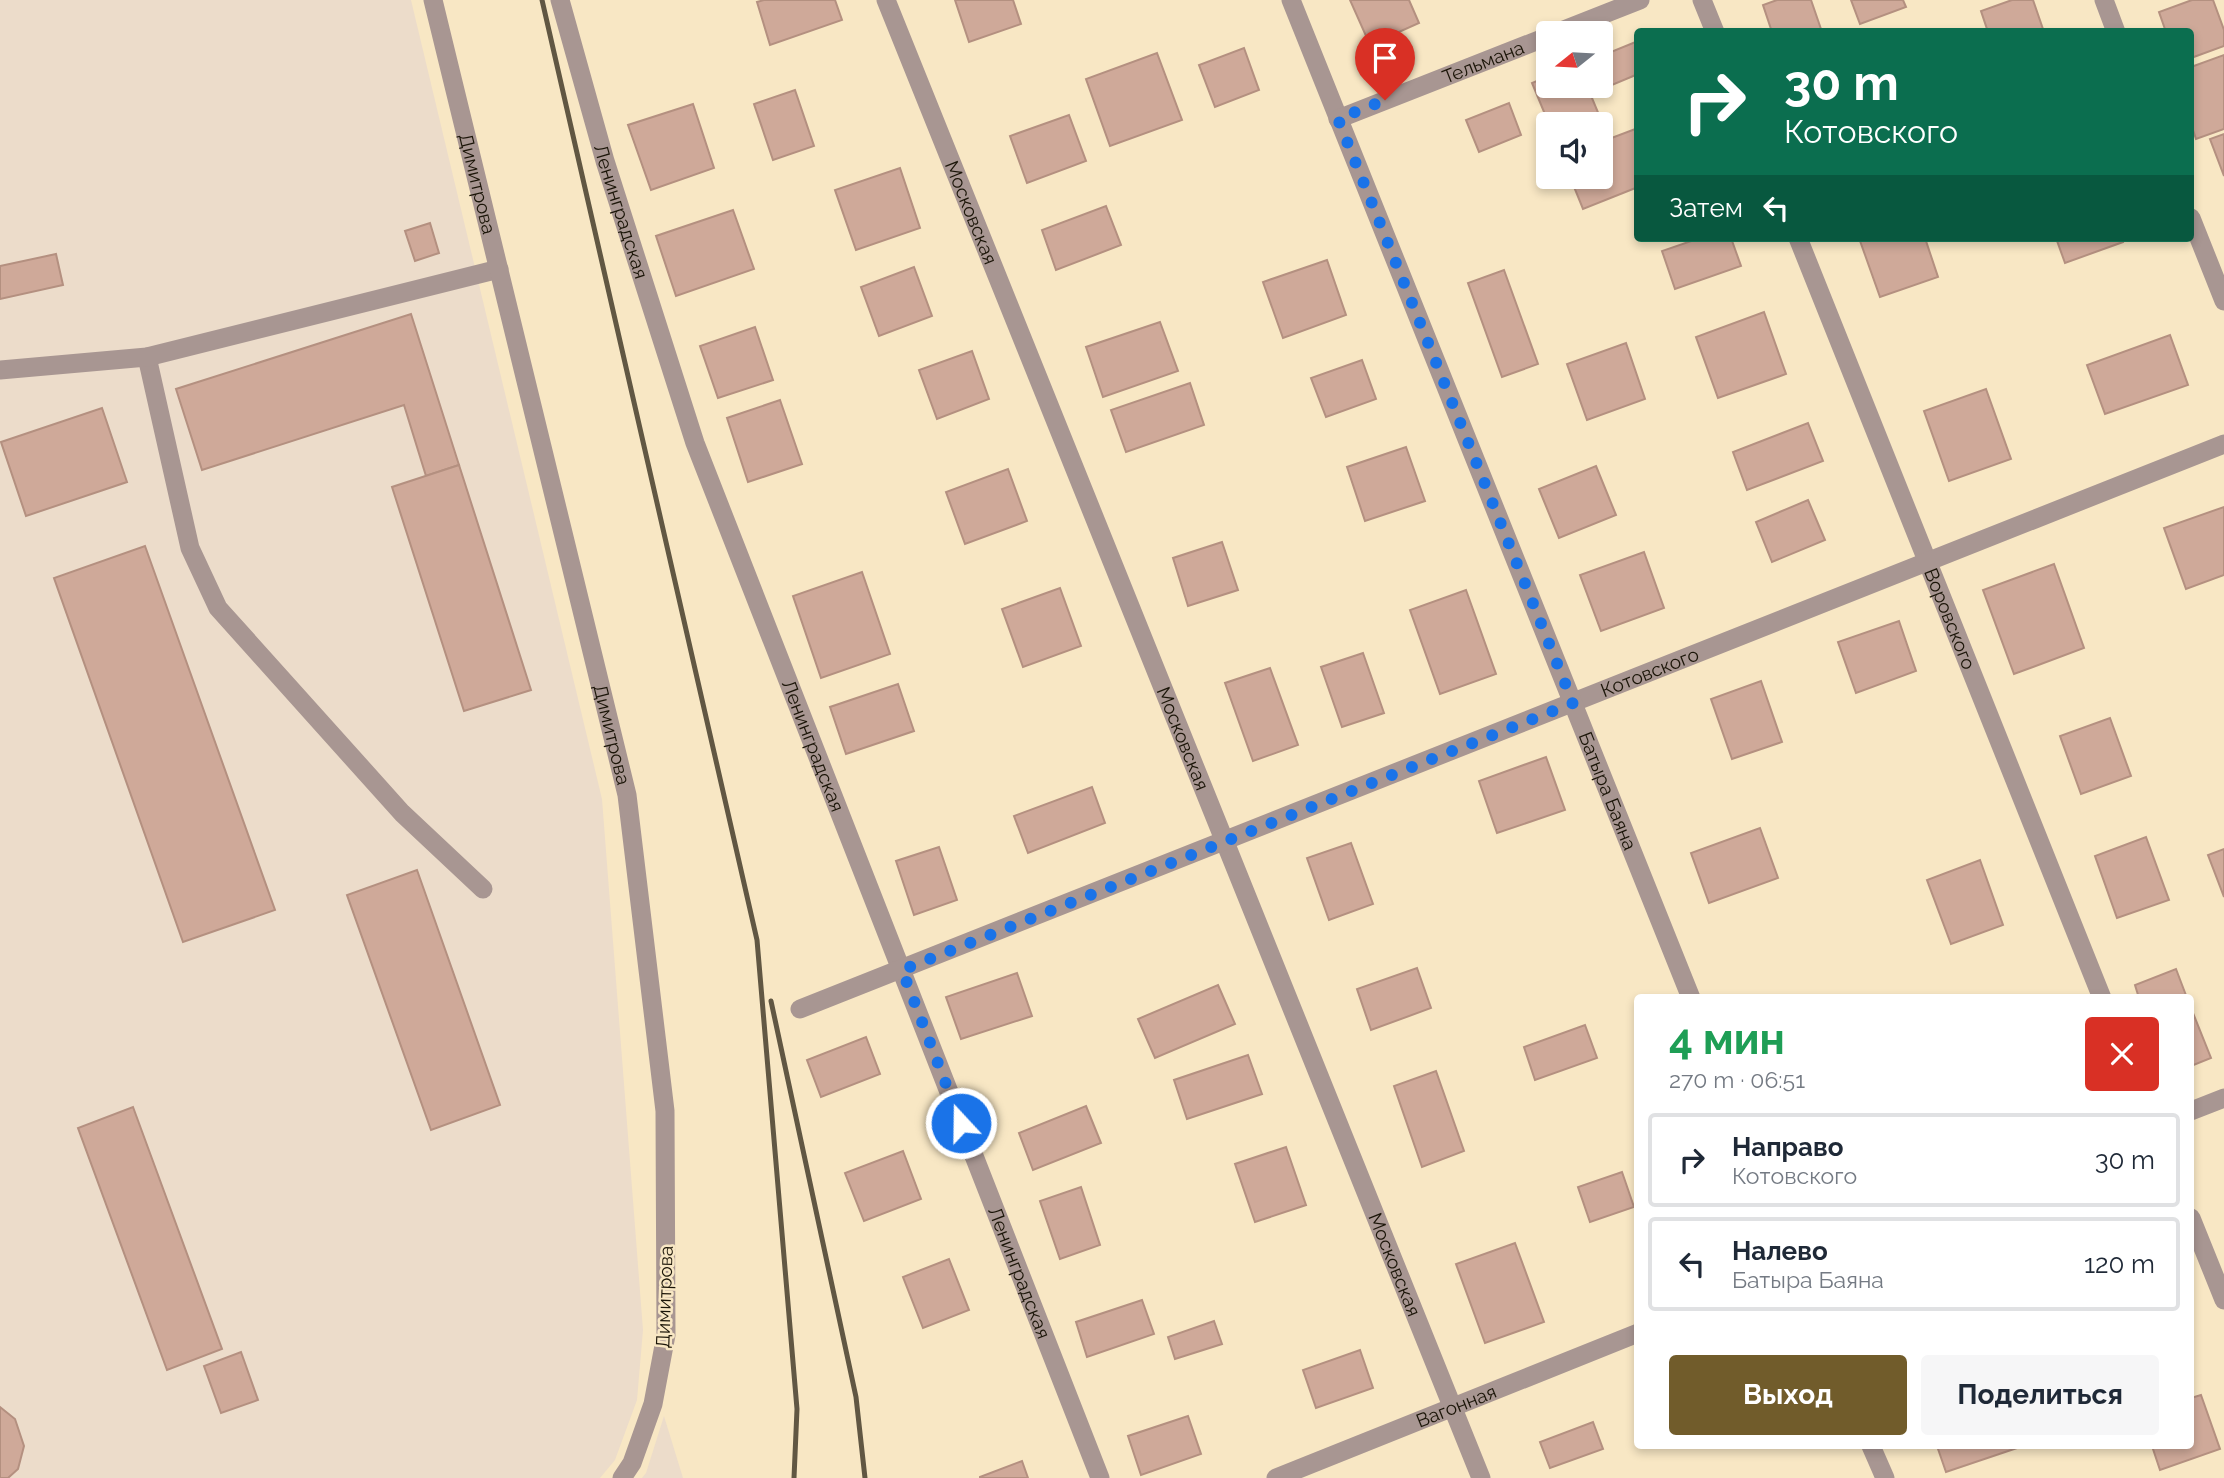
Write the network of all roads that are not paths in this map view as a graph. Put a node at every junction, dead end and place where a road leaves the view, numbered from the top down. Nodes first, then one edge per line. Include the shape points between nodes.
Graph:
1 (433, 0) edge
2 (560, 0) edge
3 (886, 0) edge
4 (1291, 0) edge
5 (1640, 0) edge
6 (1702, 0) edge
7 (2104, 0) edge
8 (1587, 21) edge
9 (1713, 28) edge
10 (2114, 28) edge
11 (1536, 41) edge
12 (1338, 119) junction
13 (2194, 226) edge
14 (1800, 242) edge
15 (499, 269) junction
16 (2224, 301) edge
17 (147, 357) junction
18 (0, 370) edge
19 (2224, 444) edge
20 (1927, 562) junction
21 (1573, 703) junction
22 (1225, 842) junction
23 (483, 889) dead end
24 (902, 970) junction
25 (1689, 994) edge
26 (2100, 994) edge
27 (800, 1009) dead end
28 (2224, 1098) edge
29 (2194, 1110) edge
30 (2194, 1225) edge
31 (2224, 1300) edge
32 (1634, 1335) edge
33 (1452, 1407) junction
34 (1872, 1449) edge
35 (622, 1478) edge
36 (1100, 1478) edge
37 (1276, 1478) edge
38 (1481, 1478) edge
39 (1885, 1478) edge

1 - 15 street, Димитрова
2 - 24 street, Ленинградская via 695,443
3 - 22 street, Московская
4 - 12 street, Батыра Баяна
5 - 8 street
6 - 9 street
7 - 10 street
11 - 12 street, Тельмана
12 - 21 street, Батыра Баяна
13 - 16 street
14 - 20 street, Воровского
15 - 17 street
15 - 35 street, Димитрова via 627,795 665,1111 666,1335 653,1404
17 - 18 street
17 - 23 street via 190,548 218,608 402,813
19 - 20 street, Котовского
20 - 21 street, Котовского
20 - 26 street, Воровского
21 - 22 street, Котовского
21 - 25 street, Батыра Баяна
22 - 24 street, Котовского
22 - 33 street, Московская
24 - 27 street, Котовского
24 - 36 street, Ленинградская
28 - 29 street
30 - 31 street
32 - 33 street, Вагонная
33 - 37 street, Вагонная
33 - 38 street, Московская
34 - 39 street

